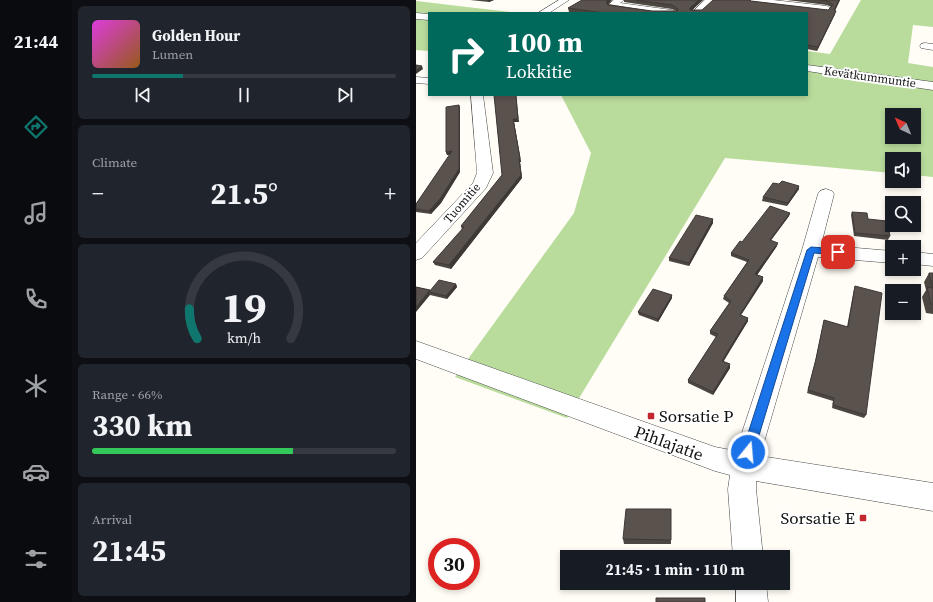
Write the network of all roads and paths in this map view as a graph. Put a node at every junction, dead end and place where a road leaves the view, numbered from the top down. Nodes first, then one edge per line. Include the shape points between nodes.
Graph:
1 (565, 0) edge
2 (620, 0) edge
3 (710, 0) edge
4 (751, 0) edge
5 (827, 9) edge
6 (545, 12) edge
7 (664, 12) edge
8 (697, 12) edge
9 (416, 16) edge
10 (428, 17) edge
11 (808, 68) edge
12 (416, 80) edge
13 (428, 81) edge
14 (933, 86) edge
15 (477, 96) edge
16 (826, 194) dead end
17 (811, 250) junction
18 (416, 254) edge
19 (885, 255) edge
20 (921, 259) edge
21 (933, 260) edge
22 (416, 350) edge
23 (744, 466) junction
24 (933, 497) edge
25 (747, 550) edge
26 (751, 590) edge
27 (752, 602) edge

1 - 6 street
2 - 7 street via 612,5
3 - 8 street
4 - 5 street
9 - 10 street
11 - 14 street, Kevätkummuntie
12 - 13 street
15 - 18 street, Tuomitie via 485,173 480,185
16 - 17 street
17 - 19 street
17 - 23 street
20 - 21 street
22 - 23 street, Pihlajatie via 715,459
23 - 24 street, Pihlajatie
23 - 25 street via 742,489
26 - 27 street

